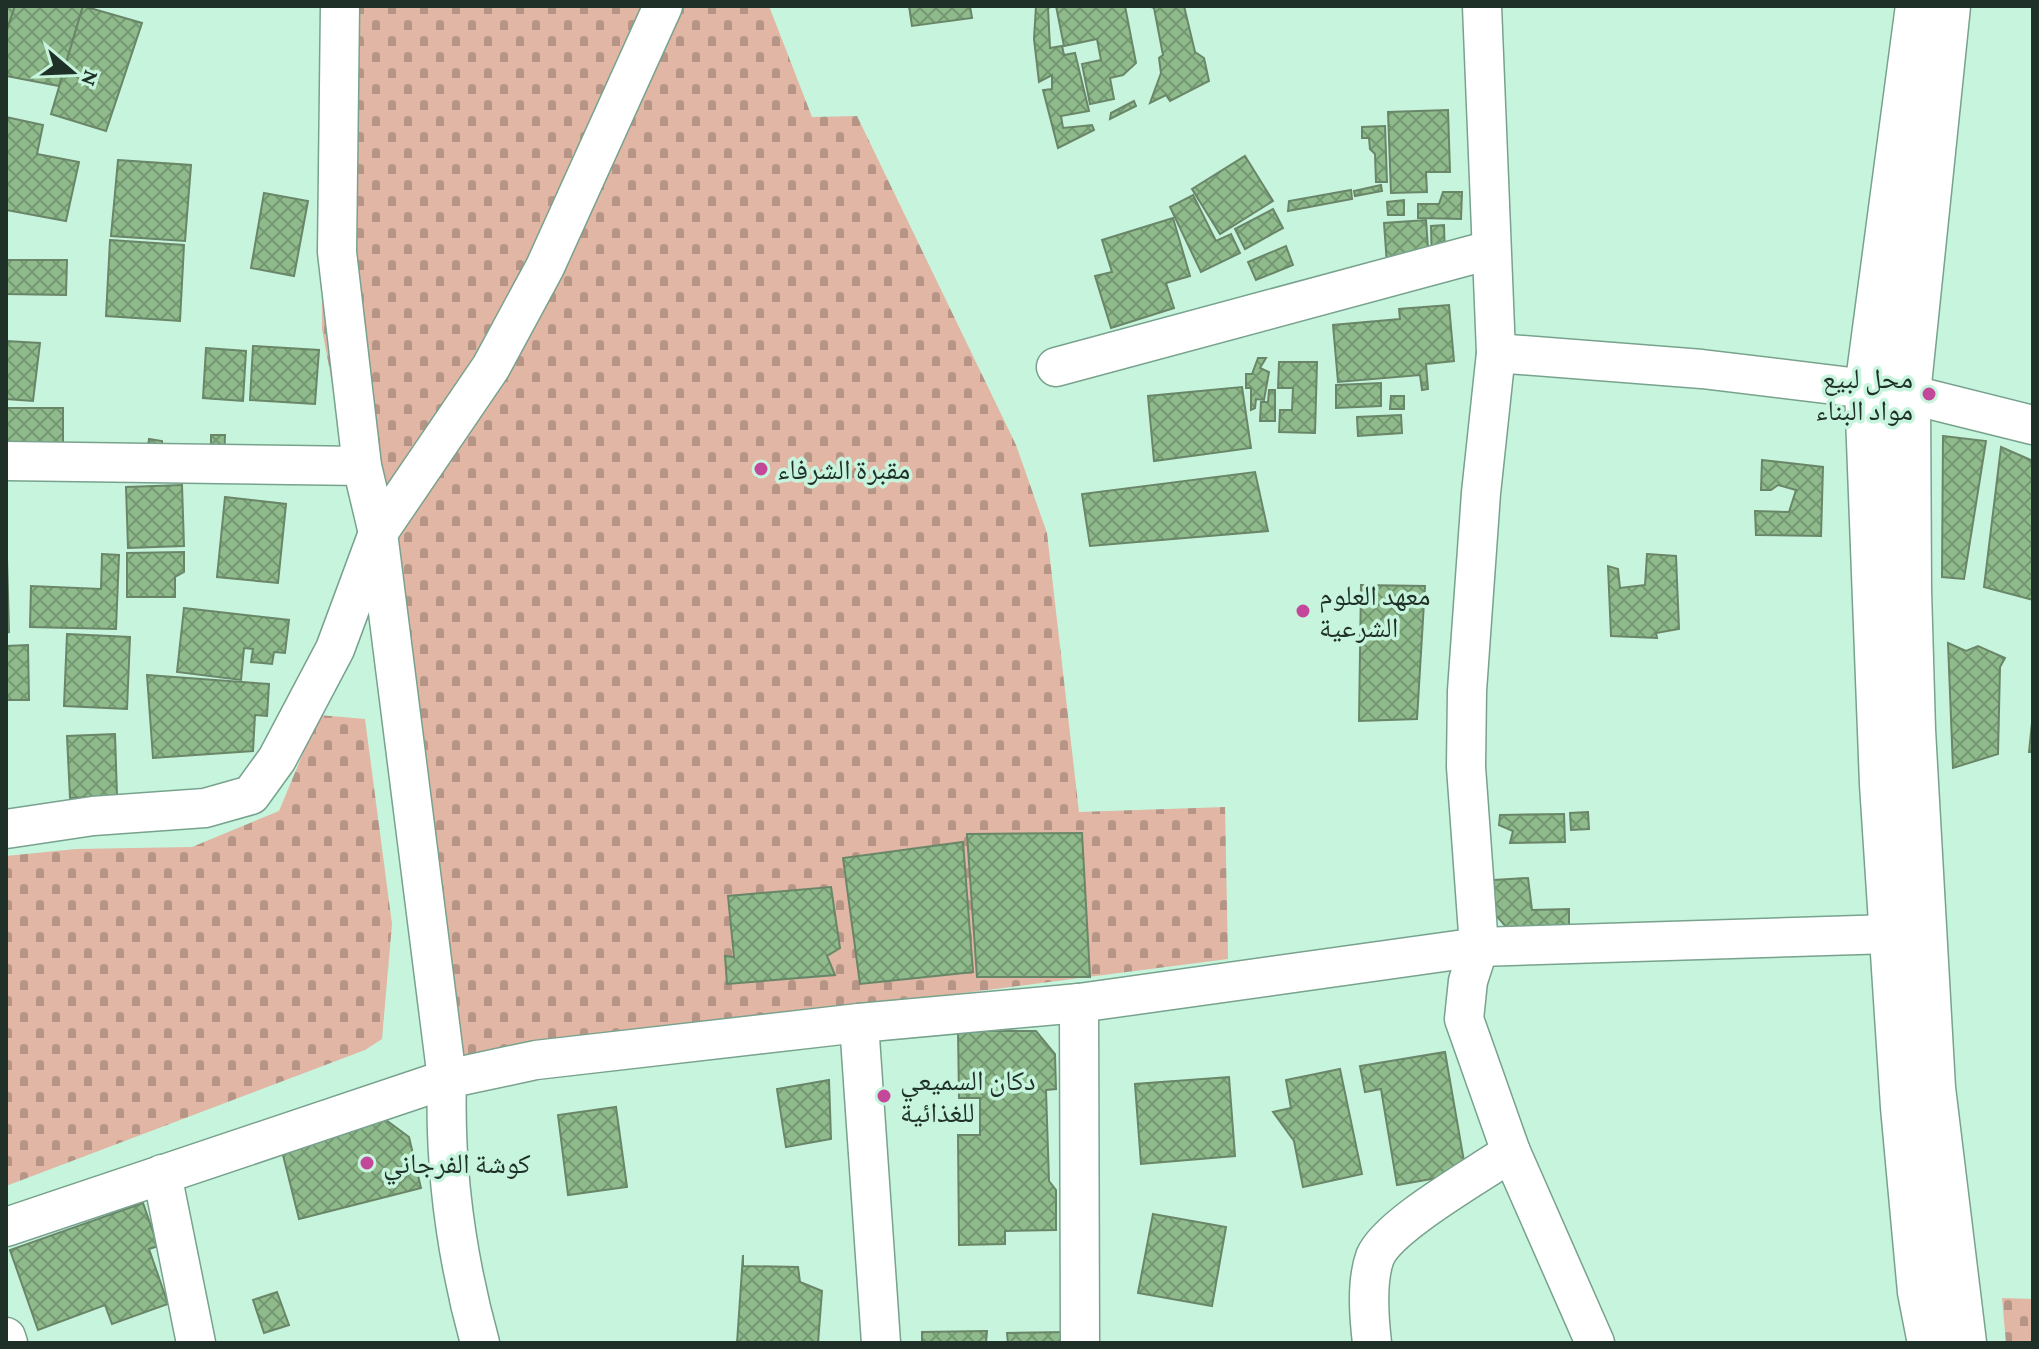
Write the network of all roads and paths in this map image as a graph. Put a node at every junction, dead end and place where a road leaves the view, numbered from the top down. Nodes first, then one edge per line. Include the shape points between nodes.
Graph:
1 (340, 6) edge
2 (663, 6) edge
3 (1482, 6) edge
4 (1918, 6) edge
5 (1948, 6) edge
6 (1490, 250) junction
7 (1496, 353) junction
8 (1056, 367) dead end
9 (1888, 391) junction
10 (2033, 425) edge
11 (6, 461) edge
12 (362, 466) junction
13 (378, 533) junction
14 (6, 829) edge
15 (1908, 934) junction
16 (1479, 947) junction
17 (1079, 1003) junction
18 (859, 1023) junction
19 (447, 1079) junction
20 (1511, 1152) junction
21 (162, 1174) junction
22 (6, 1227) edge
23 (6, 1337) edge
24 (8, 1343) edge
25 (196, 1343) edge
26 (480, 1343) edge
27 (881, 1343) edge
28 (1080, 1343) edge
29 (1372, 1343) edge
30 (1595, 1343) edge
31 (1930, 1343) edge
32 (1964, 1343) edge

1 - 12 street via 337,252
2 - 13 street via 525,305 491,367
3 - 6 street
4 - 9 main road
5 - 9 main road
6 - 7 street
6 - 8 street
7 - 9 street
7 - 16 street via 1467,691 1466,767
9 - 10 street
9 - 15 main road via 1913,730
11 - 12 street
12 - 13 street
13 - 14 street via 335,649 277,759 251,795 205,808
13 - 19 street
15 - 16 street
15 - 31 main road via 1920,1292
15 - 32 main road
16 - 17 street
16 - 20 street via 1464,1019
17 - 18 street
17 - 28 street
18 - 19 street via 536,1060
18 - 27 street
19 - 21 street
19 - 26 street via 446,1160 461,1275
20 - 29 street via 1387,1240 1375,1257
20 - 30 street
21 - 22 street
21 - 25 street
23 - 24 street

